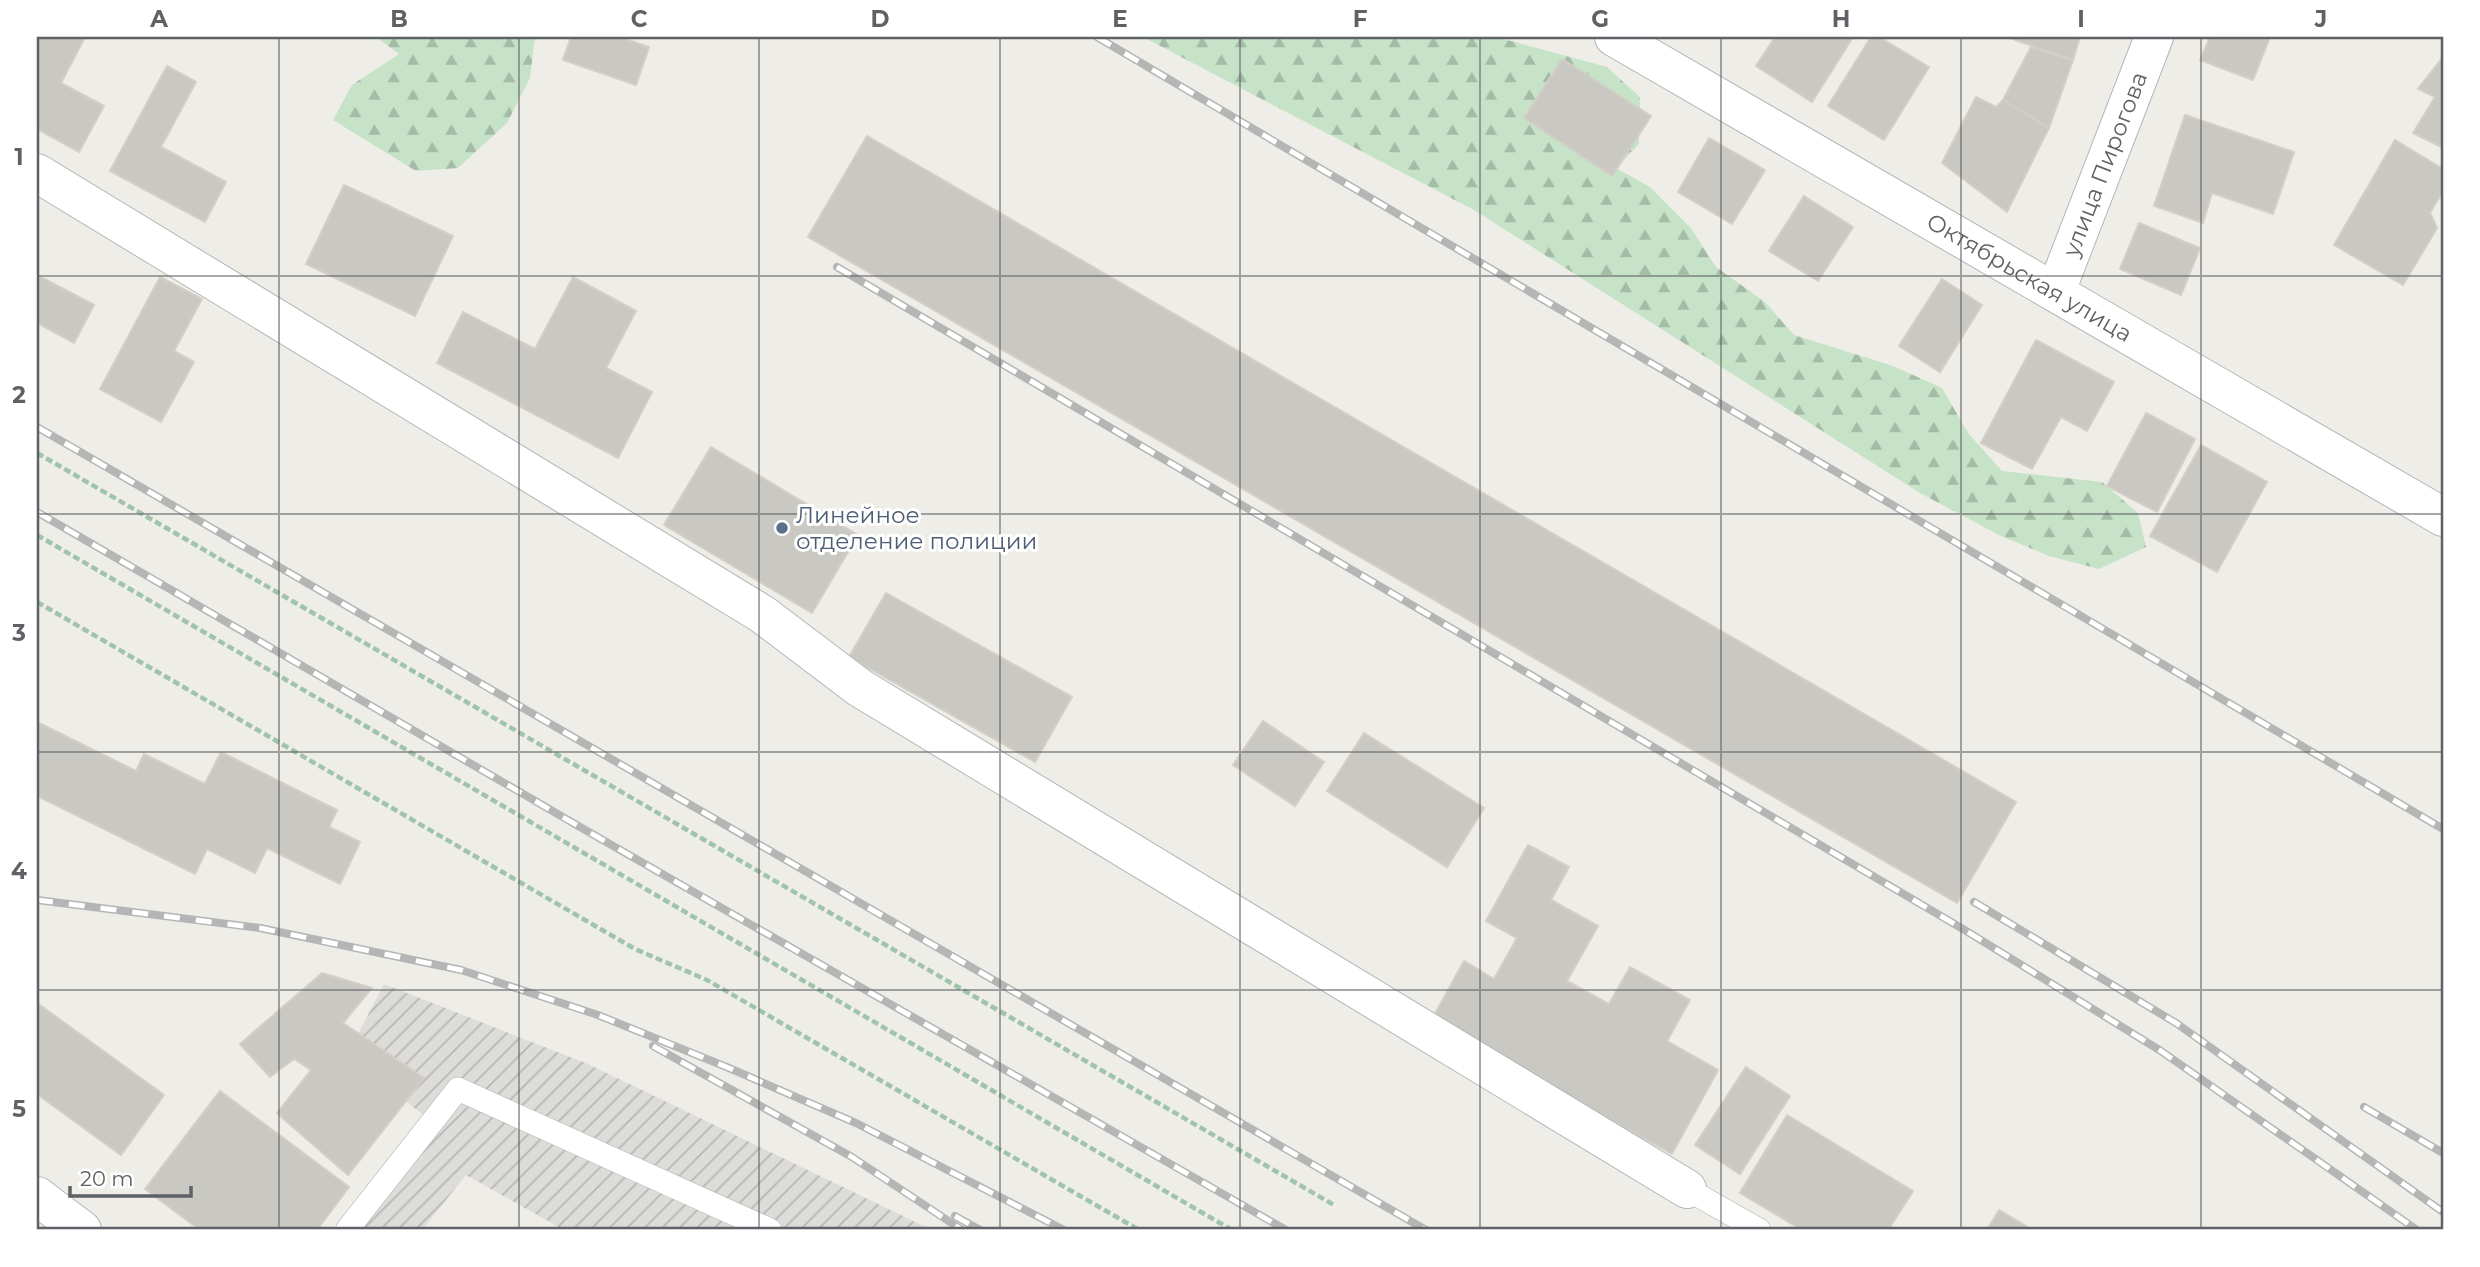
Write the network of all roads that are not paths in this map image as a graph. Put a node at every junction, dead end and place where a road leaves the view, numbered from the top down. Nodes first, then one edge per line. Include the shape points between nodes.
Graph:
1 (1614, 37) edge
2 (2154, 37) edge
3 (37, 173) edge
4 (2056, 291) junction
5 (2443, 517) edge
6 (1688, 1189) joint
7 (37, 1196) edge
8 (82, 1230) edge
9 (347, 1230) edge
10 (771, 1230) edge
11 (1759, 1230) edge

1 - 4 street, Октябрьская улица
2 - 4 street, улица Пирогова
3 - 6 street via 762,614 860,688
4 - 5 street, Октябрьская улица
6 - 11 lane
7 - 8 street
9 - 10 lane via 458,1089

